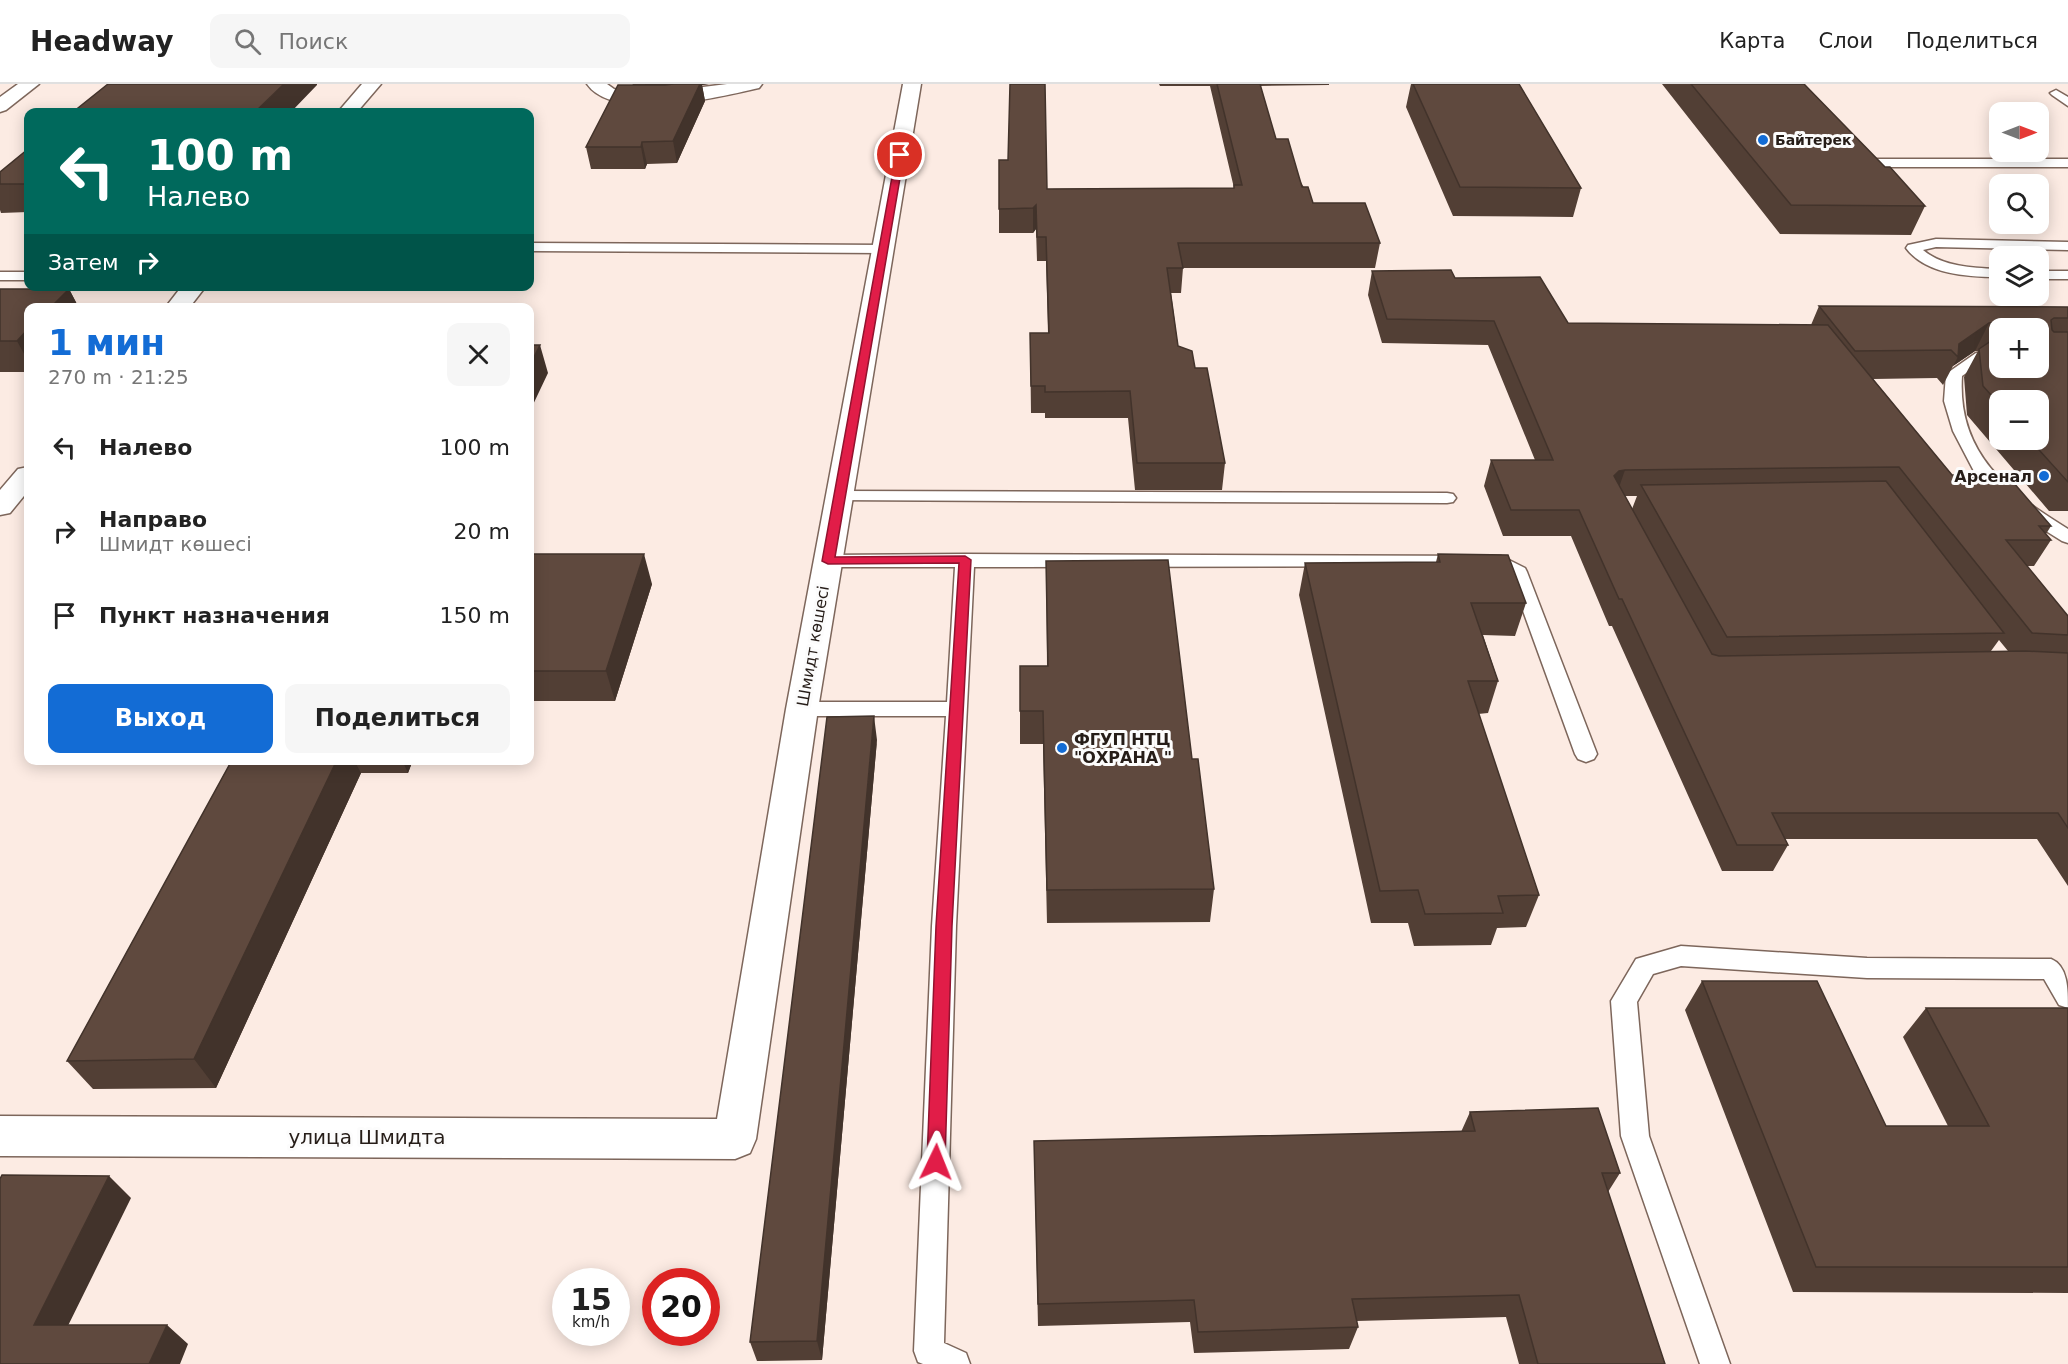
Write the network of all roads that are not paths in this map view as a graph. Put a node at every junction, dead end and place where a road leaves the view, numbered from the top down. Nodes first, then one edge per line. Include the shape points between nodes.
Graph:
1 (30, 84) edge
2 (372, 84) edge
3 (596, 84) edge
4 (753, 84) edge
5 (912, 84) edge
6 (2056, 93) dead end
7 (2068, 103) edge
8 (0, 106) edge
9 (351, 108) edge
10 (1845, 139) edge
11 (2068, 164) edge
12 (2033, 246) edge
13 (534, 247) edge
14 (2049, 247) edge
15 (2065, 247) edge
16 (883, 249) junction
17 (1989, 272) edge
18 (2049, 274) edge
19 (2068, 275) edge
20 (0, 276) edge
21 (24, 276) edge
22 (191, 291) edge
23 (180, 303) edge
24 (1989, 356) edge
25 (24, 480) edge
26 (840, 496) junction
27 (1447, 498) dead end
28 (0, 507) edge
29 (2068, 537) edge
30 (965, 560) junction
31 (828, 561) junction
32 (802, 710) junction
33 (957, 710) junction
34 (1586, 754) dead end
35 (2068, 997) edge
36 (0, 1136) edge
37 (735, 1139) joint
38 (955, 1364) edge
39 (1715, 1364) edge

1 - 8 street
2 - 9 street
3 - 4 street via 604,93 624,97 689,98
5 - 16 street, Шмидт көшесі
6 - 7 lane
10 - 11 lane via 1868,163
12 - 17 lane via 1936,243 1913,248 1918,256 1948,267
13 - 16 lane
14 - 15 lane
16 - 26 street, Шмидт көшесі
18 - 19 lane
20 - 21 lane
22 - 23 street
24 - 29 lane via 1981,356 1954,374 1952,401 1961,432 1983,473 2020,507
25 - 28 street
26 - 27 lane
26 - 31 street, Шмидт көшесі
30 - 31 lane
30 - 33 lane
30 - 34 lane via 1494,560 1518,572
31 - 32 street, Шмидт көшесі
32 - 33 lane
32 - 37 street, Шмидт көшесі
33 - 38 lane via 944,926 929,1351
35 - 39 lane via 2051,969 1867,968 1681,956 1645,966 1624,1001 1635,1136
36 - 37 street, улица Шмидта

